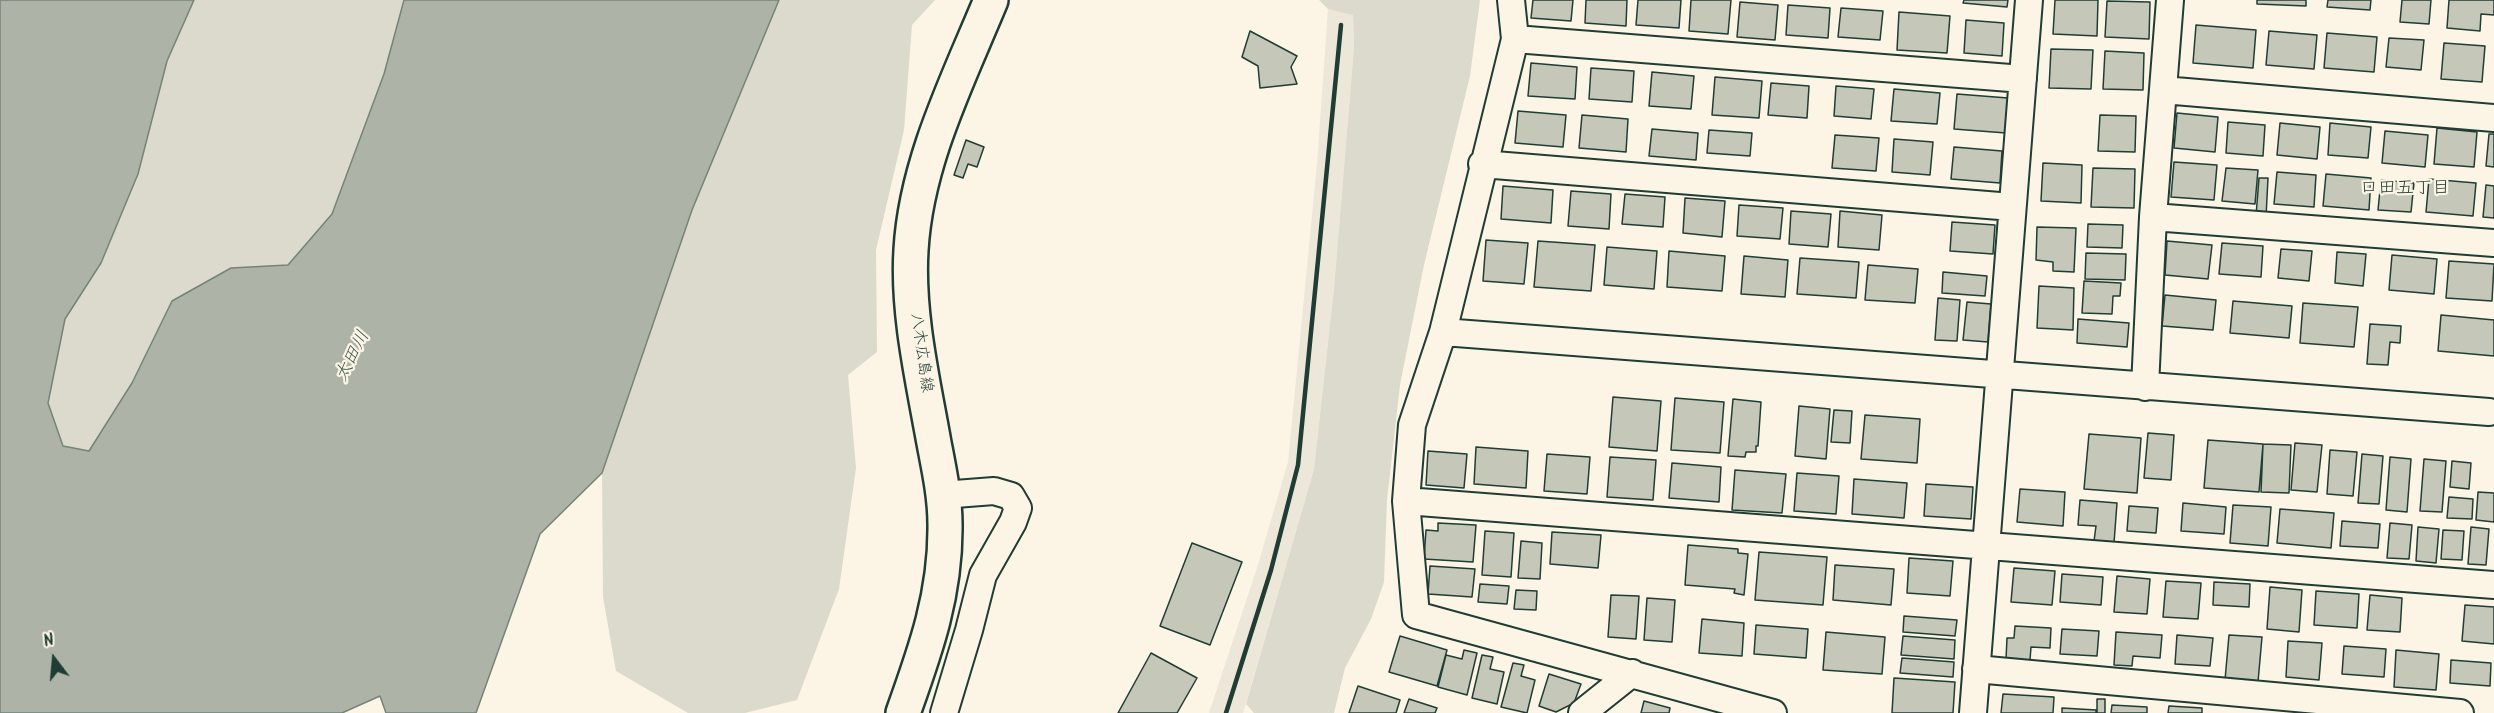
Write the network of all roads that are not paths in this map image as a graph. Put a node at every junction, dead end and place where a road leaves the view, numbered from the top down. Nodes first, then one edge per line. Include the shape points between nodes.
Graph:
1 (991, 0) edge
2 (1511, 0) edge
3 (2029, 0) edge
4 (2170, 0) edge
5 (1515, 39) junction
6 (2023, 79) junction
7 (2163, 90) junction
8 (2494, 118) edge
9 (1482, 164) junction
10 (2013, 207) junction
11 (2153, 216) junction
12 (2494, 243) edge
13 (1443, 332) junction
14 (1999, 376) junction
15 (2145, 387) junction
16 (2492, 415) edge
17 (942, 495) junction
18 (1406, 501) junction
19 (1986, 546) junction
20 (2494, 585) edge
21 (1976, 669) junction
22 (1632, 673) junction
23 (903, 713) edge
24 (944, 713) edge
25 (1582, 713) edge
26 (1773, 713) edge
27 (1973, 713) edge
28 (2460, 713) edge

1 - 17 main road, 八木広島線 via 930,152 911,250 914,325
2 - 5 street
3 - 6 street
4 - 7 street
5 - 6 street
5 - 9 street
6 - 10 street
7 - 8 street
7 - 11 street
9 - 10 street
9 - 13 street
10 - 14 street
11 - 12 street
11 - 15 street
13 - 14 street
13 - 18 street via 1412,425
14 - 15 street
14 - 19 street
15 - 16 street
17 - 23 main road, 八木広島線 via 945,523 941,588 930,639
17 - 24 street via 994,491 1011,496 1018,508 983,575
18 - 19 street
18 - 22 street via 1416,615
19 - 20 street
19 - 21 street
21 - 27 street
21 - 28 street
22 - 25 street
22 - 26 street

